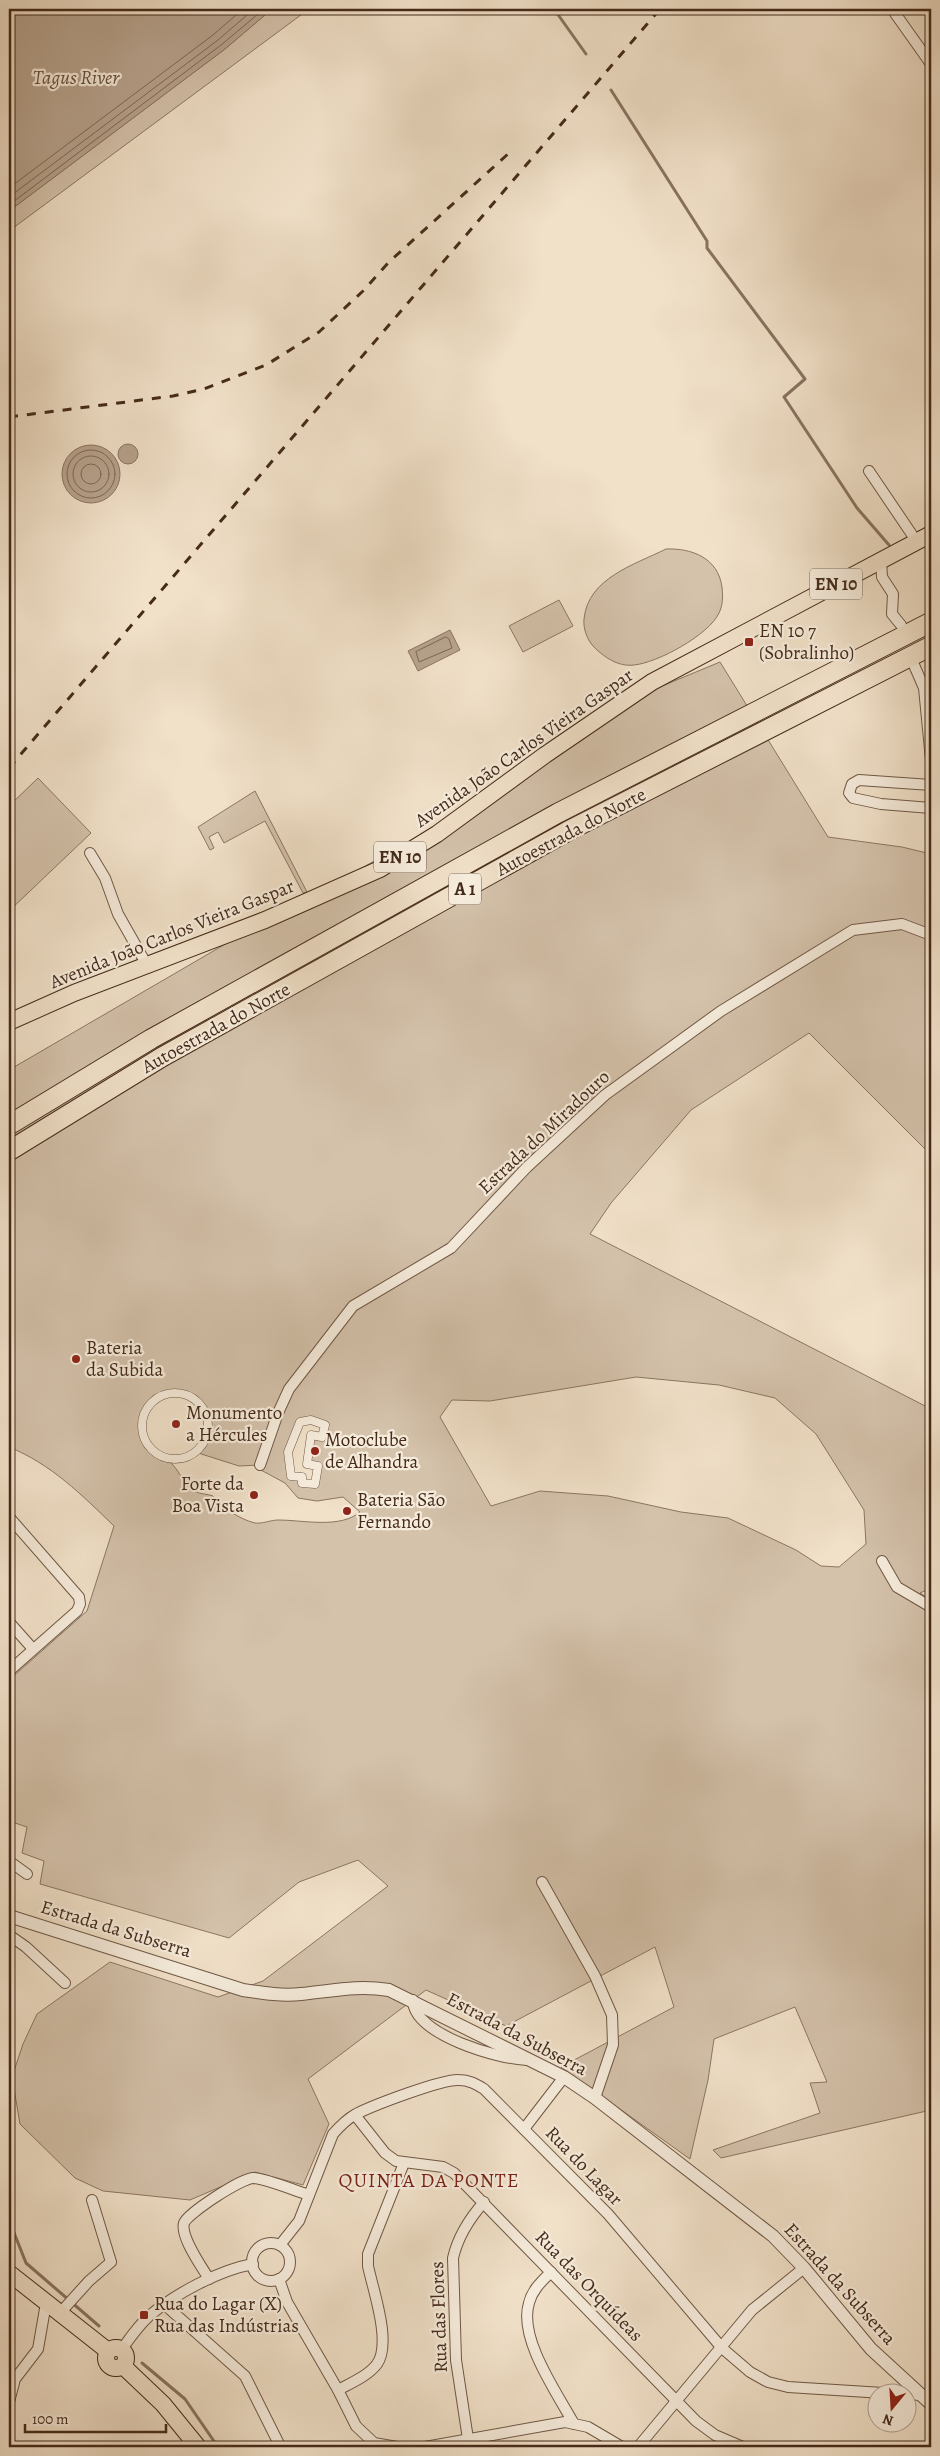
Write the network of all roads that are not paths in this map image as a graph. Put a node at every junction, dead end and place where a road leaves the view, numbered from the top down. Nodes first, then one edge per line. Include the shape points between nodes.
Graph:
1 (892, 9) edge
2 (931, 64) edge
3 (869, 472) dead end
4 (931, 534) edge
5 (924, 544) edge
6 (882, 560) junction
7 (931, 622) edge
8 (901, 625) dead end
9 (931, 646) edge
10 (914, 664) dead end
11 (931, 760) edge
12 (931, 785) edge
13 (931, 808) edge
14 (90, 853) dead end
15 (931, 934) edge
16 (148, 966) junction
17 (9, 1022) edge
18 (9, 1125) edge
19 (9, 1151) edge
20 (322, 1437) joint
21 (188, 1456) joint
22 (260, 1465) dead end
23 (9, 1518) edge
24 (882, 1561) dead end
25 (931, 1607) edge
26 (9, 1622) edge
27 (33, 1649) junction
28 (9, 1671) edge
29 (9, 1861) edge
30 (27, 1874) dead end
31 (542, 1882) dead end
32 (9, 1916) edge
33 (9, 1934) edge
34 (65, 1983) dead end
35 (564, 2078) junction
36 (595, 2098) junction
37 (355, 2115) junction
38 (524, 2129) junction
39 (404, 2163) junction
40 (310, 2195) junction
41 (92, 2200) dead end
42 (484, 2202) junction
43 (280, 2245) junction
44 (253, 2264) junction
45 (804, 2268) junction
46 (551, 2272) junction
47 (9, 2273) edge
48 (209, 2278) junction
49 (279, 2279) junction
50 (46, 2302) junction
51 (166, 2305) junction
52 (62, 2310) junction
53 (722, 2348) junction
54 (118, 2355) junction
55 (338, 2390) junction
56 (868, 2392) edge
57 (918, 2395) edge
58 (921, 2395) junction
59 (9, 2402) edge
60 (677, 2403) junction
61 (931, 2404) edge
62 (574, 2424) junction
63 (468, 2439) junction
64 (279, 2444) dead end
65 (449, 2445) edge
66 (198, 2447) edge
67 (397, 2447) edge
68 (425, 2447) edge
69 (622, 2447) edge
70 (638, 2447) edge
71 (743, 2447) edge

1 - 2 street
3 - 5 street
4 - 5 main road, EN 10
5 - 6 main road, EN 10
6 - 8 street via 882,577 892,594 892,614
6 - 16 main road, Avenida João Carlos Vieira Gaspar / EN 10 via 652,682 529,766 438,834 392,862 265,920
7 - 18 highway, Autoestrada do Norte / A 1 via 558,813 152,1039
9 - 19 highway, Autoestrada do Norte / A 1 via 568,832 162,1057
10 - 11 street via 924,688
12 - 13 street via 860,780 850,787 850,795 881,804
14 - 16 street via 105,878 118,914
15 - 22 street, Estrada do Miradouro via 902,924 853,930 721,1010 605,1095 527,1167 451,1248 353,1306 289,1389
16 - 17 main road, Avenida João Carlos Vieira Gaspar / EN 10 via 74,993
20 - 20 street via 325,1425 311,1420 300,1422 288,1452 291,1476 302,1477 302,1483 315,1484 318,1466 307,1464 311,1435
21 - 21 street via 173,1459 161,1456 152,1449 144,1435 142,1422 146,1410 156,1398 178,1392 193,1397 204,1409 207,1416 206,1440
23 - 27 street via 79,1596 77,1611
24 - 25 street via 897,1587
26 - 27 street
27 - 28 street
29 - 30 street
31 - 36 street via 595,1976 612,2015 613,2045
32 - 35 street, Estrada da Subserra via 243,1990 284,1995 346,1988 389,1990
33 - 34 street
35 - 36 street, Estrada da Subserra
35 - 38 street
36 - 45 street, Estrada da Subserra via 773,2236
37 - 38 street, Rua do Lagar via 448,2081 460,2080 484,2089
37 - 39 street, Rua das Orquídeas via 385,2153
37 - 40 street, Rua do Lagar via 333,2134
38 - 53 street, Rua do Lagar via 608,2214
39 - 42 street, Rua das Orquídeas via 443,2167 454,2172
39 - 55 street via 368,2254 384,2338 382,2354 376,2365
40 - 43 street, Rua do Lagar via 299,2221
40 - 48 street via 253,2178 242,2181 190,2215 184,2224 185,2237
41 - 52 street via 111,2262
42 - 46 street, Rua das Orquídeas
42 - 63 street, Rua das Flores via 469,2219 456,2244 453,2258 456,2360
43 - 44 street via 268,2243 258,2248
43 - 49 street via 288,2253 290,2265
44 - 48 street
44 - 49 street via 262,2278
45 - 53 street via 752,2310
45 - 58 street, Estrada da Subserra via 870,2350
46 - 60 street, Rua das Orquídeas
46 - 62 street via 528,2302 529,2340
47 - 50 main road
48 - 51 street
49 - 55 street via 287,2302
50 - 52 main road
50 - 59 street via 38,2349 15,2379
51 - 54 street via 150,2316
51 - 64 street via 244,2376
52 - 54 main road
53 - 56 street, Rua do Lagar via 750,2372 768,2382 788,2387
53 - 60 street
54 - 66 main road
55 - 67 street via 356,2426 374,2443
57 - 58 street
58 - 61 street, Estrada da Subserra
60 - 70 street
60 - 71 street, Rua das Orquídeas via 715,2435
62 - 63 street via 565,2422
62 - 69 street via 588,2426
63 - 65 street
65 - 68 street

